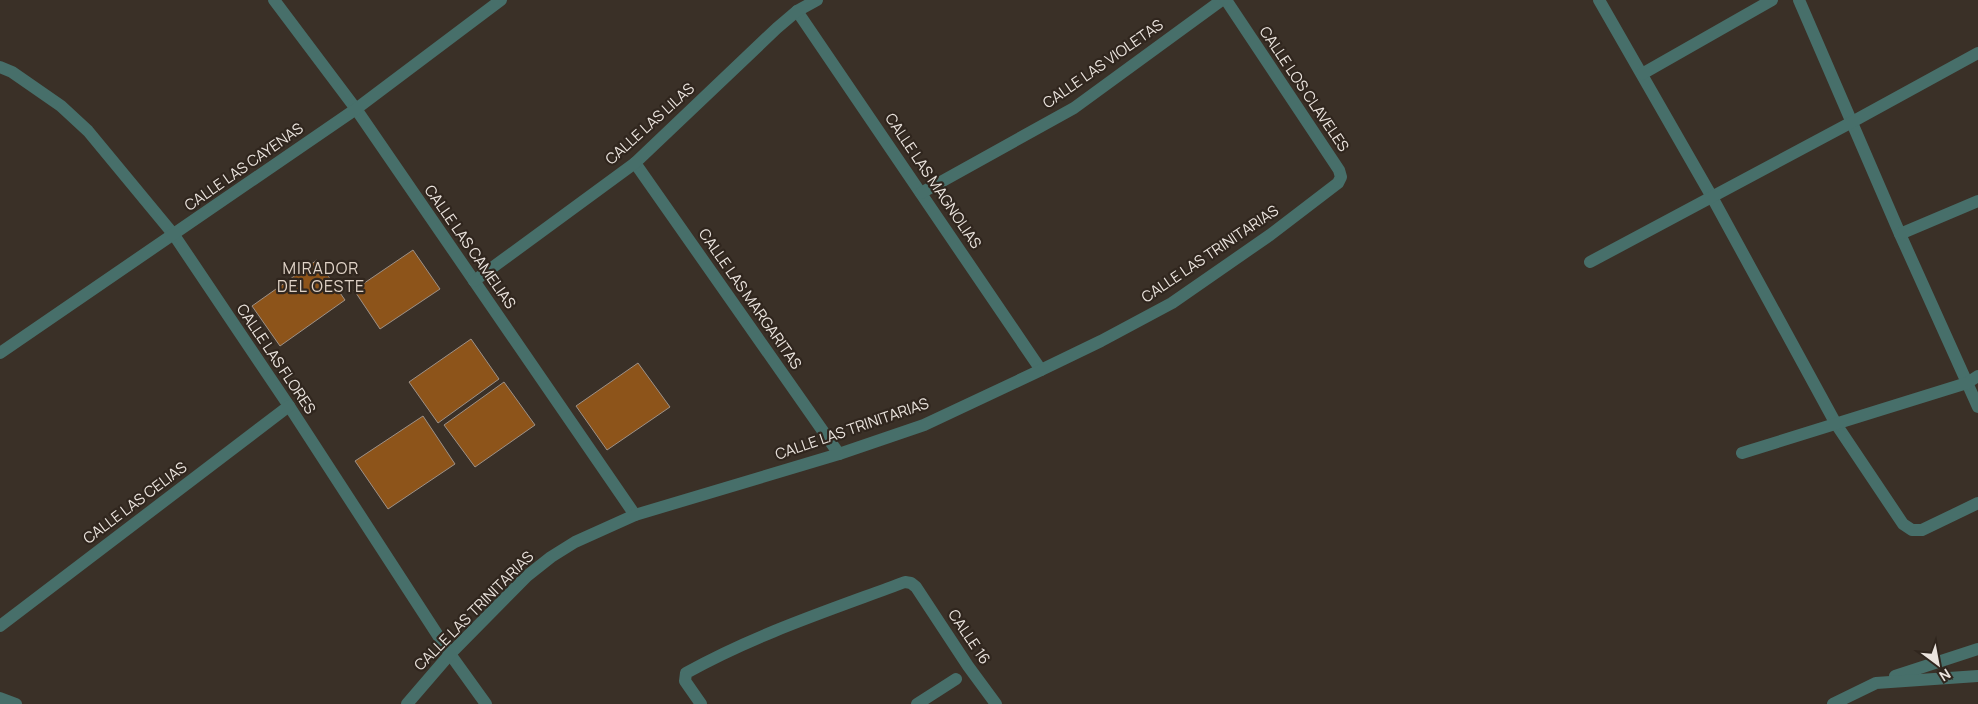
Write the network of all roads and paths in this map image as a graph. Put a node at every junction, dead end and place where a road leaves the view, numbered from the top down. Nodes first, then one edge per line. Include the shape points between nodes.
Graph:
1 (274, 0) edge
2 (501, 0) edge
3 (816, 0) edge
4 (1222, 0) edge
5 (1226, 0) edge
6 (1599, 0) edge
7 (1772, 0) edge
8 (1799, 0) edge
9 (797, 11) junction
10 (1978, 53) edge
11 (0, 67) edge
12 (12, 72) junction
13 (1642, 74) junction
14 (0, 81) edge
15 (356, 109) junction
16 (1852, 122) junction
17 (635, 163) junction
18 (1339, 170) joint
19 (921, 193) junction
20 (1712, 197) junction
21 (1978, 201) edge
22 (1900, 234) junction
23 (174, 235) junction
24 (1590, 262) dead end
25 (474, 282) junction
26 (0, 353) edge
27 (1041, 370) junction
28 (1973, 380) edge
29 (289, 406) junction
30 (1978, 407) edge
31 (1836, 424) junction
32 (1742, 453) dead end
33 (839, 454) junction
34 (1978, 503) edge
35 (635, 515) junction
36 (0, 626) edge
37 (1978, 649) edge
38 (450, 654) junction
39 (1978, 676) edge
40 (956, 679) dead end
41 (1876, 682) junction
42 (0, 698) edge
43 (16, 704) edge
44 (407, 704) edge
45 (486, 704) edge
46 (701, 704) edge
47 (917, 704) edge
48 (996, 704) edge
49 (1833, 704) edge

1 - 15 street, CALLE LAS CAMELIAS
2 - 15 street, CALLE LAS CAYENAS
3 - 9 street, CALLE LAS LILAS
4 - 19 street, CALLE LAS VIOLETAS via 1074,108
5 - 18 street, CALLE LOS CLAVELES
6 - 13 street
7 - 13 street
8 - 16 street
9 - 17 street, CALLE LAS LILAS
9 - 19 street, CALLE LAS MAGNOLIAS
10 - 16 street
11 - 12 street, CALLE LAS FLORES
12 - 14 street
12 - 23 street, CALLE LAS FLORES via 61,106 88,131
13 - 20 street
15 - 23 street, CALLE LAS CAYENAS
15 - 25 street, CALLE LAS CAMELIAS
16 - 20 street
16 - 22 street
17 - 25 street, CALLE LAS LILAS
17 - 33 street, CALLE LAS MARGARITAS
18 - 27 street, CALLE LAS TRINITARIAS via 1341,177 1338,183 1172,303
19 - 27 street, CALLE LAS MAGNOLIAS
20 - 24 street
20 - 31 street
21 - 22 street
22 - 28 street
23 - 26 street, CALLE LAS CAYENAS
23 - 29 street, CALLE LAS FLORES
25 - 35 street, CALLE LAS CAMELIAS
27 - 33 street, CALLE LAS TRINITARIAS via 924,425
28 - 30 street
28 - 31 street
29 - 36 street, CALLE LAS CELIAS
29 - 38 street, CALLE LAS FLORES
31 - 32 street
31 - 34 street via 1904,524 1912,530 1922,530
33 - 35 street, CALLE LAS TRINITARIAS
35 - 38 street, CALLE LAS TRINITARIAS via 575,542 551,557 527,576
37 - 41 street
38 - 44 street, CALLE LAS TRINITARIAS
38 - 45 street, CALLE LAS FLORES
39 - 41 street
40 - 47 street
41 - 49 street
42 - 43 street
46 - 48 street, CALLE 16 via 685,681 686,673 765,633 905,582 916,587

